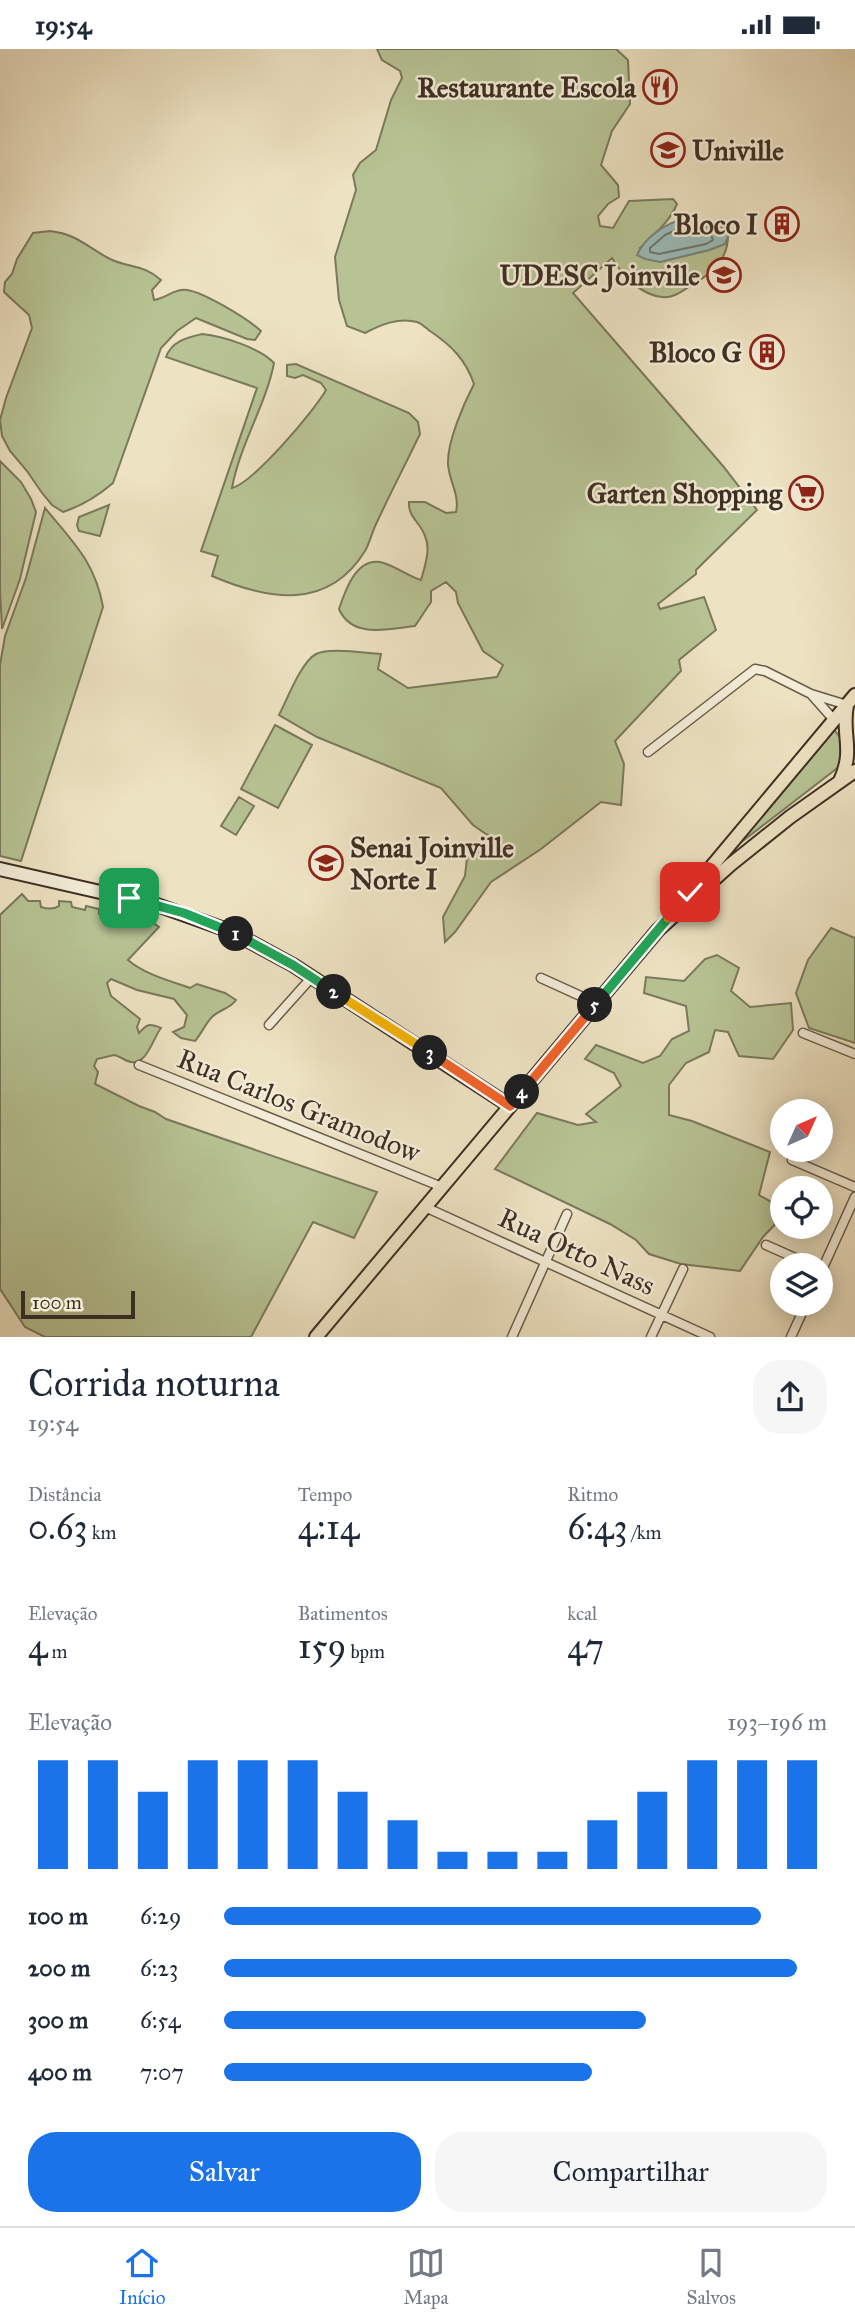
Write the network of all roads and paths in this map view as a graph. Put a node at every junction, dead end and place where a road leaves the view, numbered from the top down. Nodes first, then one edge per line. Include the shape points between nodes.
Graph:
1 (811, 694) junction
2 (851, 700) edge
3 (834, 720) junction
4 (852, 739) edge
5 (648, 752) dead end
6 (855, 771) edge
7 (840, 781) junction
8 (0, 869) edge
9 (658, 930) junction
10 (312, 977) junction
11 (541, 978) dead end
12 (596, 1003) junction
13 (269, 1025) dead end
14 (803, 1033) dead end
15 (855, 1054) edge
16 (139, 1065) dead end
17 (510, 1106) junction
18 (797, 1162) edge
19 (442, 1187) junction
20 (855, 1187) edge
21 (855, 1197) edge
22 (425, 1207) junction
23 (567, 1214) dead end
24 (766, 1245) dead end
25 (784, 1253) edge
26 (829, 1253) edge
27 (545, 1262) junction
28 (683, 1269) dead end
29 (662, 1315) junction
30 (801, 1316) edge
31 (316, 1337) edge
32 (512, 1337) edge
33 (651, 1337) edge
34 (710, 1337) edge
35 (791, 1337) edge

1 - 2 street
1 - 3 street
1 - 5 street via 755,669
2 - 3 main road
2 - 4 main road via 845,722
3 - 4 main road
3 - 9 main road
4 - 7 main road
6 - 7 main road
7 - 9 main road via 730,865
8 - 10 main road via 129,898 212,923
9 - 12 main road
10 - 13 street
10 - 17 main road
11 - 12 street
12 - 17 main road
14 - 15 street
16 - 19 street, Rua Carlos Gramodow
17 - 19 main road
18 - 20 street
19 - 22 main road
21 - 26 street
22 - 27 street, Rua Otto Nass
22 - 31 main road
23 - 27 street
24 - 25 street
27 - 29 street, Rua Otto Nass
27 - 32 street
28 - 29 street
29 - 33 street
29 - 34 street, Rua Otto Nass
30 - 35 street

